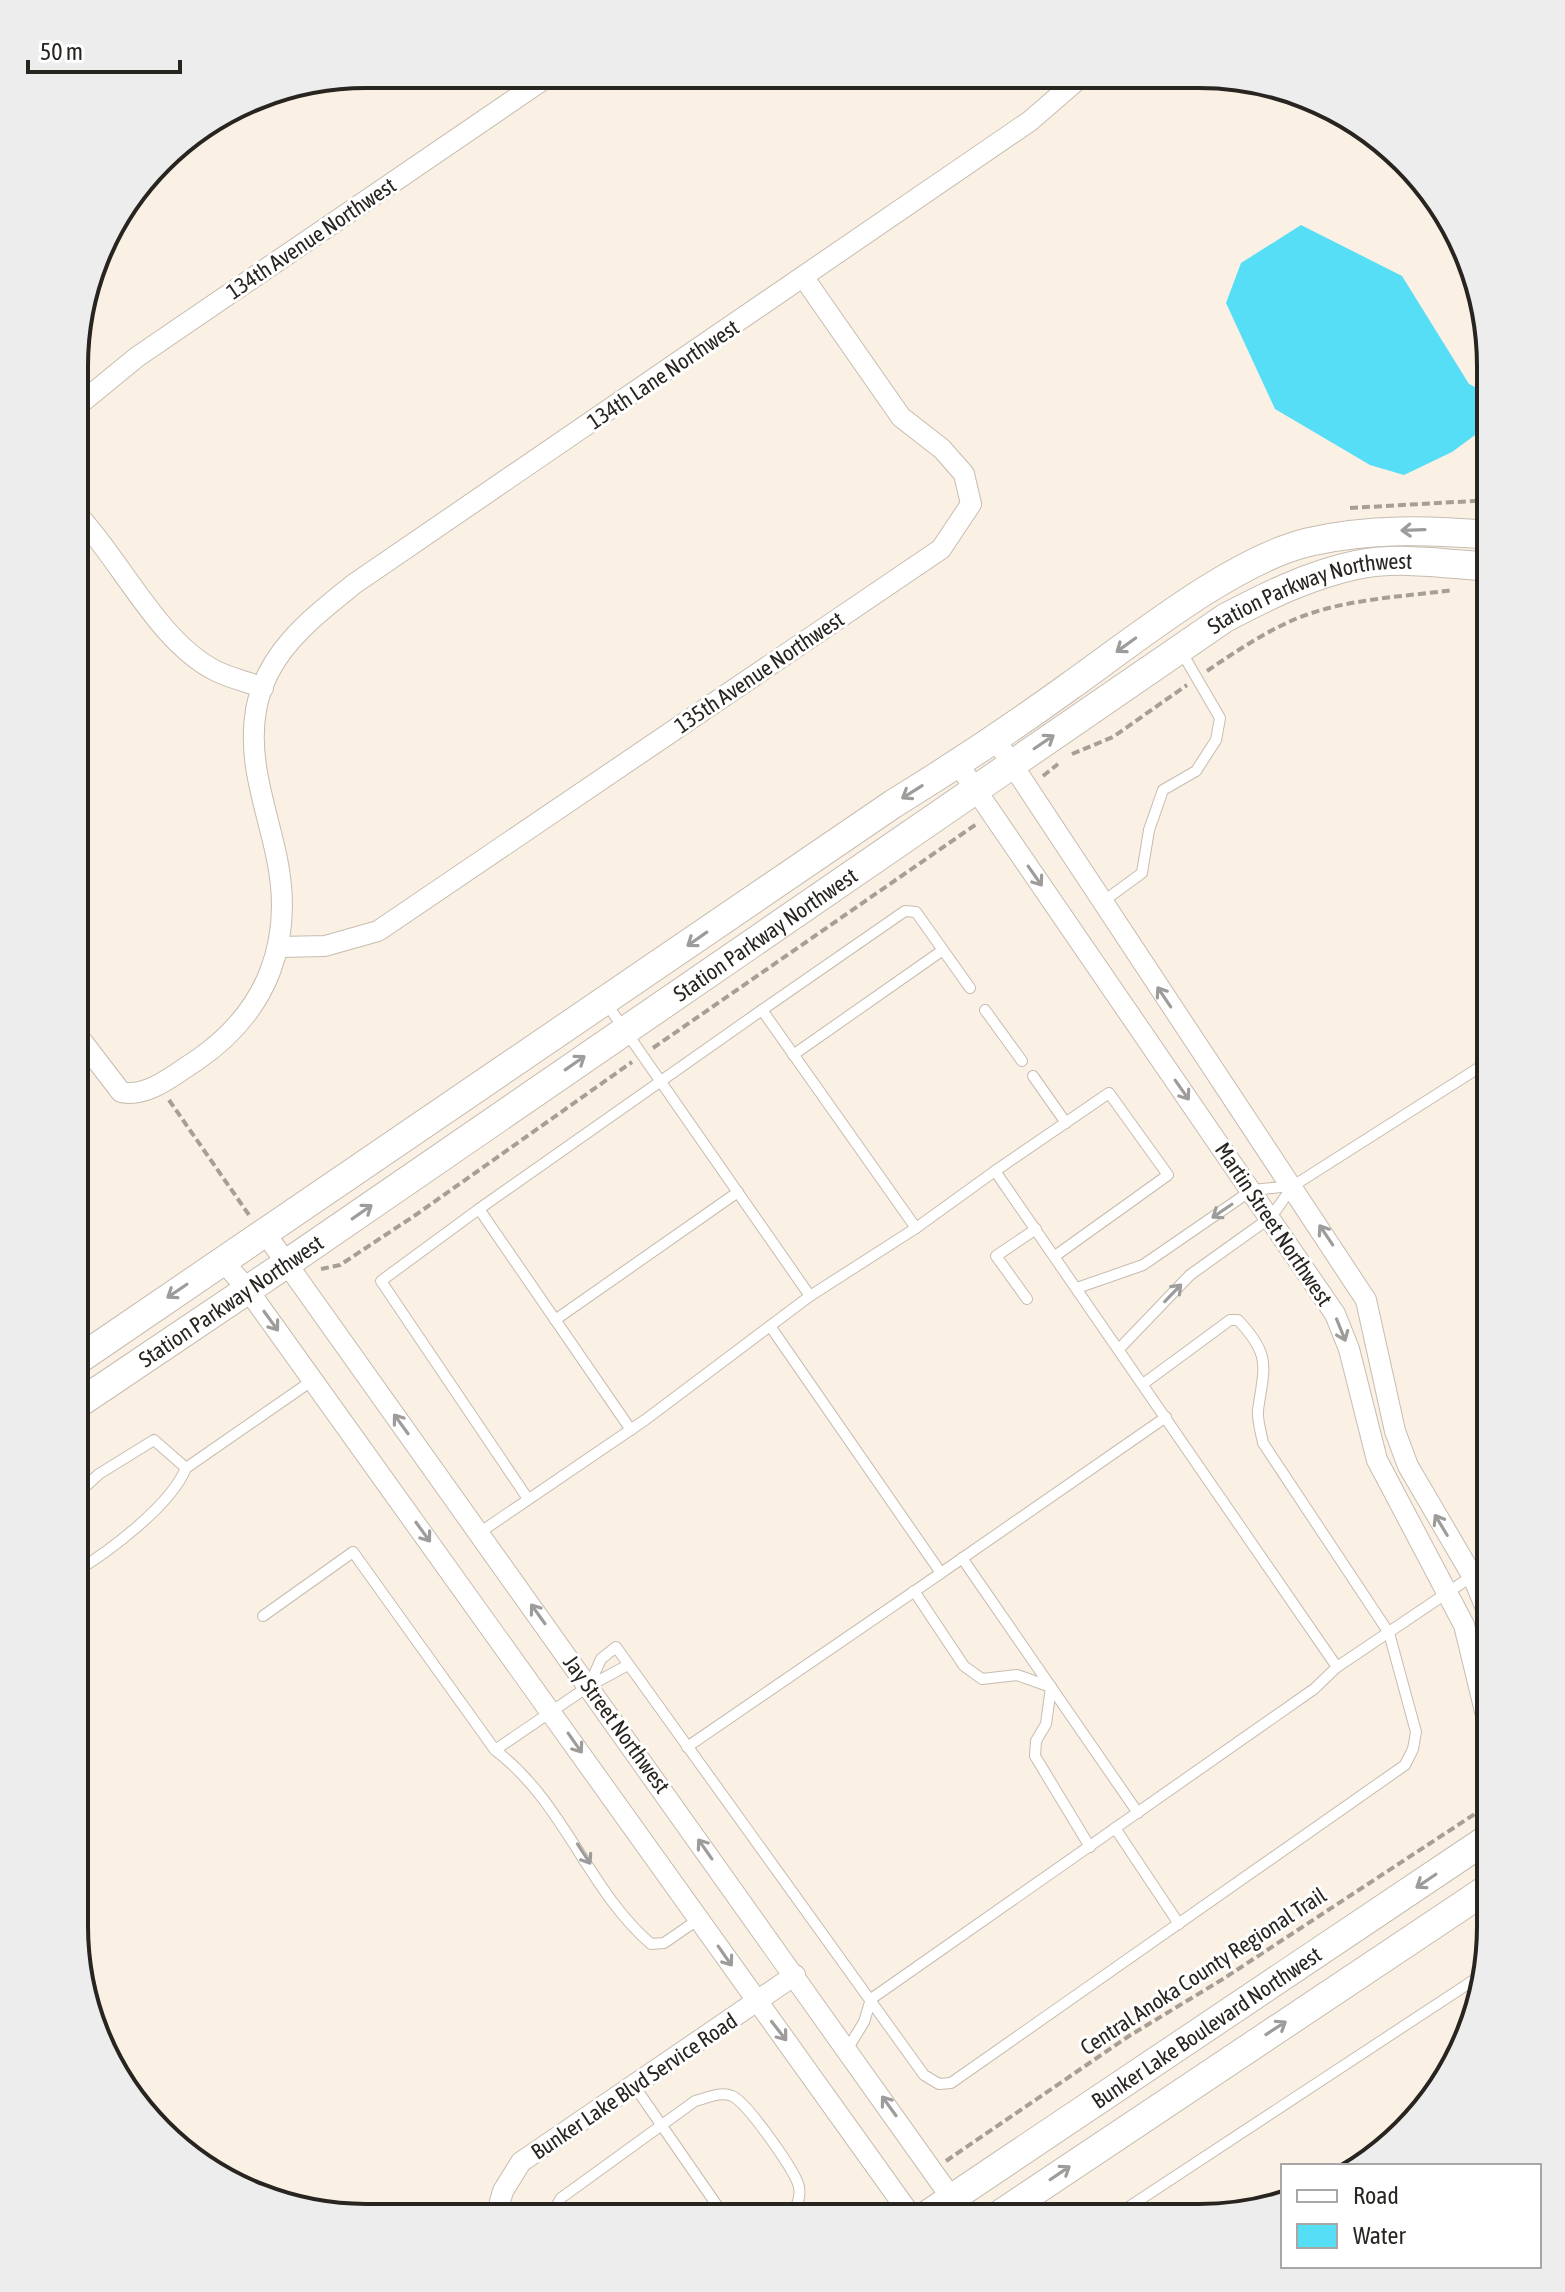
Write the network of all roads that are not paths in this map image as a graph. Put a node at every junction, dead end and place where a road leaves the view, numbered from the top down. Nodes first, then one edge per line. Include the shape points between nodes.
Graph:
1 (531, 88) edge
2 (1068, 88) edge
3 (804, 278) junction
4 (88, 397) edge
5 (88, 525) edge
6 (1477, 534) edge
7 (1477, 566) edge
8 (1160, 621) junction
9 (1180, 649) junction
10 (263, 688) junction
11 (996, 740) junction
12 (958, 764) junction
13 (1019, 776) junction
14 (983, 800) junction
15 (1101, 903) junction
16 (281, 947) junction
17 (943, 950) junction
18 (970, 988) dead end
19 (605, 1001) junction
20 (762, 1010) junction
21 (985, 1010) dead end
22 (625, 1029) junction
23 (88, 1049) edge
24 (793, 1055) junction
25 (1022, 1061) dead end
26 (1477, 1069) edge
27 (1033, 1076) dead end
28 (662, 1082) junction
29 (1066, 1123) junction
30 (995, 1171) junction
31 (1293, 1186) junction
32 (1252, 1190) junction
33 (738, 1192) junction
34 (479, 1209) junction
35 (1271, 1217) junction
36 (260, 1227) junction
37 (916, 1228) junction
38 (1036, 1229) junction
39 (1055, 1256) junction
40 (222, 1260) junction
41 (286, 1264) junction
42 (1077, 1288) junction
43 (248, 1290) junction
44 (810, 1296) junction
45 (1027, 1299) dead end
46 (555, 1320) junction
47 (770, 1326) junction
48 (1119, 1349) junction
49 (88, 1353) edge
50 (313, 1380) junction
51 (1143, 1384) junction
52 (88, 1397) edge
53 (1166, 1417) junction
54 (631, 1430) junction
55 (186, 1468) junction
56 (88, 1484) edge
57 (528, 1499) junction
58 (479, 1533) junction
59 (962, 1558) junction
60 (88, 1564) edge
61 (941, 1573) junction
62 (1476, 1575) edge
63 (1473, 1577) junction
64 (1476, 1585) edge
65 (914, 1591) junction
66 (1449, 1593) junction
67 (263, 1616) dead end
68 (1389, 1633) junction
69 (628, 1665) junction
70 (1337, 1667) junction
71 (1476, 1675) edge
72 (589, 1686) junction
73 (1051, 1687) junction
74 (552, 1711) junction
75 (687, 1747) junction
76 (495, 1750) junction
77 (1138, 1813) junction
78 (1115, 1828) junction
79 (1090, 1847) junction
80 (1476, 1847) edge
81 (1476, 1896) edge
82 (699, 1919) junction
83 (1179, 1924) junction
84 (795, 1975) junction
85 (1472, 1982) edge
86 (871, 1999) junction
87 (757, 2002) junction
88 (848, 2048) junction
89 (633, 2084) junction
90 (663, 2128) junction
91 (499, 2204) edge
92 (558, 2204) edge
93 (716, 2204) edge
94 (798, 2204) edge
95 (903, 2204) edge
96 (957, 2204) edge
97 (965, 2204) edge
98 (1015, 2204) edge
99 (1133, 2204) edge

1 - 4 street, 134th Avenue Northwest via 137,357
2 - 3 street, 134th Lane Northwest via 1030,121
3 - 10 street, 134th Lane Northwest via 354,584 300,627 268,671
3 - 16 street, 135th Avenue Northwest via 901,417 964,474 971,504 960,525 941,549 378,931 325,946
5 - 10 street via 164,628 214,671
6 -> 8 street, Station Parkway Northwest via 1420,529 1307,542 1273,554
7 - 9 street, Station Parkway Northwest via 1358,564 1290,584
8 - 9 street
8 -> 11 street, Station Parkway Northwest
13 -> 9 street, Station Parkway Northwest
9 - 15 lane via 1220,718 1216,740 1196,771 1163,790 1142,873
10 - 16 street, 134th Lane Northwest via 256,710 258,790 278,861
11 - 12 street, Station Parkway Northwest
11 - 13 street, Martin Street Northwest
12 - 14 street, Martin Street Northwest
12 -> 19 street, Station Parkway Northwest
13 - 14 street, Station Parkway Northwest
13 - 15 street, Martin Street Northwest
14 - 22 street, Station Parkway Northwest
14 -> 32 street, Martin Street Northwest
31 -> 15 street, Martin Street Northwest
16 - 23 street via 265,988 237,1023 205,1054 158,1086 121,1092
17 - 18 lane
17 - 20 lane via 916,912 905,911
17 - 24 lane
19 - 22 lane
19 - 36 street, Station Parkway Northwest
20 - 24 lane
20 - 28 lane
21 - 25 lane
22 - 28 lane
41 -> 22 street, Station Parkway Northwest
24 - 37 lane
26 - 31 lane
27 - 29 lane
28 - 33 lane
28 - 34 lane
29 - 30 lane
29 - 39 lane via 1109,1093 1168,1175
30 - 37 lane
30 - 38 lane
31 - 32 lane
31 - 35 lane
63 -> 31 street, Martin Street Northwest via 1408,1466 1395,1431 1366,1300
32 - 35 street, Martin Street Northwest
32 -> 42 lane via 1143,1265
33 - 44 lane
33 - 46 lane
34 - 46 lane
34 - 57 lane via 381,1281
48 -> 35 lane via 1190,1275
35 -> 66 street, Martin Street Northwest via 1335,1314 1377,1460
36 - 40 street, Station Parkway Northwest
36 - 41 street, Jay Street Northwest
37 - 44 lane
38 - 39 lane
38 - 45 lane via 996,1256
39 - 42 lane
40 - 43 street, Jay Street Northwest
40 -> 49 street, Station Parkway Northwest
41 - 43 street, Station Parkway Northwest
58 -> 41 street, Jay Street Northwest
42 - 48 lane
43 -> 50 street, Jay Street Northwest
43 - 52 street, Station Parkway Northwest
44 - 47 lane
46 - 54 lane
47 - 54 lane
47 - 61 lane
48 - 51 lane
50 - 55 lane
50 -> 74 street, Jay Street Northwest
51 - 53 lane
51 - 68 lane via 1230,1320 1238,1320 1262,1353 1265,1380 1257,1413 1263,1443
53 - 59 lane
53 - 70 lane
54 - 57 lane
55 - 56 lane via 154,1440
55 - 60 lane via 178,1488
57 - 58 lane
72 -> 58 street, Jay Street Northwest
59 - 61 lane
59 - 73 lane
61 - 65 lane
62 - 63 lane
63 - 64 street, Martin Street Northwest
63 - 66 lane
65 - 73 lane via 964,1666 982,1679 1017,1675
65 - 75 lane
66 - 68 lane
66 - 71 street, Martin Street Northwest via 1464,1625
67 - 76 lane via 353,1552
68 - 70 lane
68 - 83 lane via 1416,1732 1405,1765
69 - 72 lane
69 - 72 lane via 616,1647 601,1659
69 - 75 lane
70 - 77 lane via 1314,1689
72 - 74 lane
84 -> 72 street, Jay Street Northwest
73 - 77 lane
73 - 79 lane via 1035,1756
74 - 76 lane
74 -> 82 street, Jay Street Northwest
75 - 86 lane
76 -> 82 lane via 521,1769 631,1927 651,1944 664,1943
77 - 78 lane
78 - 79 lane
78 - 83 lane
79 - 86 lane
80 -> 97 street, Bunker Lake Boulevard Northwest
98 -> 81 street, Bunker Lake Boulevard Northwest
82 -> 87 street, Jay Street Northwest
83 - 86 lane via 951,2083 939,2084 924,2075
84 - 87 street, Bunker Lake Blvd Service Road
84 - 88 street, Jay Street Northwest
85 - 99 lane
86 - 88 lane
87 - 89 street, Bunker Lake Blvd Service Road
87 -> 95 street, Jay Street Northwest
96 -> 88 street, Jay Street Northwest
89 - 90 lane
89 - 91 street, Bunker Lake Blvd Service Road via 521,2162
90 - 92 lane
90 - 93 lane
90 - 94 lane via 695,2101 732,2096 745,2106 798,2183

